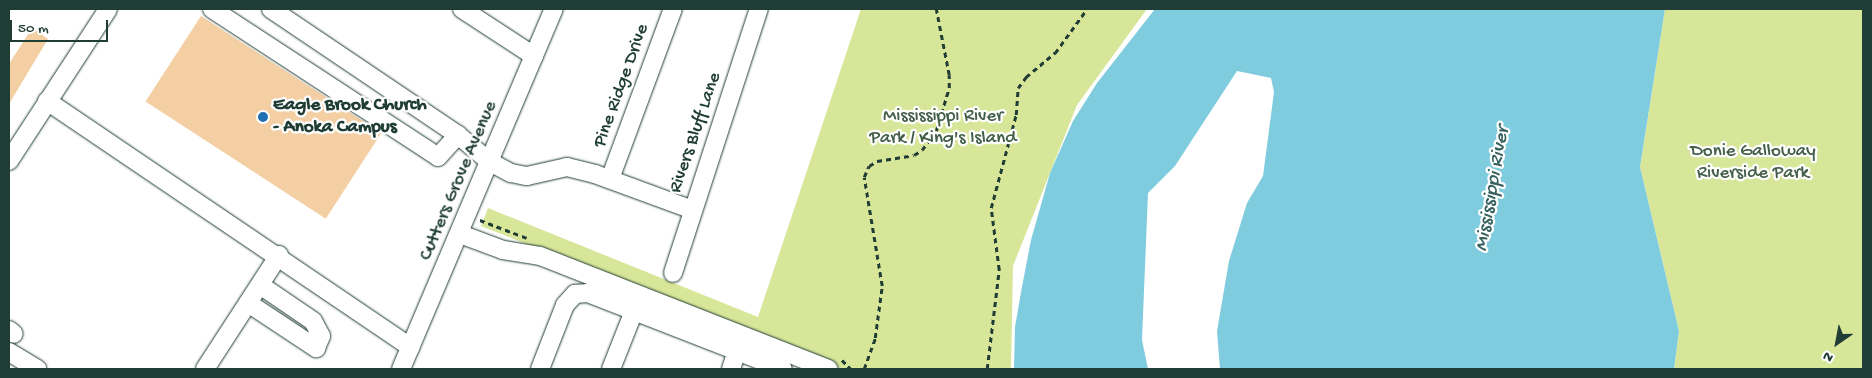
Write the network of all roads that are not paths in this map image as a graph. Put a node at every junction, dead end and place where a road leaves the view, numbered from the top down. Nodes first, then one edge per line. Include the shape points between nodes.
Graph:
1 (108, 9) edge
2 (212, 9) edge
3 (271, 9) edge
4 (462, 9) edge
5 (554, 9) edge
6 (673, 9) edge
7 (759, 9) edge
8 (534, 56) junction
9 (47, 101) junction
10 (458, 135) junction
11 (9, 161) edge
12 (490, 162) junction
13 (610, 179) junction
14 (692, 210) junction
15 (460, 234) junction
16 (279, 255) junction
17 (673, 273) dead end
18 (260, 285) junction
19 (248, 303) junction
20 (634, 311) junction
21 (411, 347) junction
22 (737, 350) junction
23 (9, 352) edge
24 (37, 369) edge
25 (205, 369) edge
26 (401, 369) edge
27 (540, 369) edge
28 (612, 369) edge
29 (732, 369) edge
30 (783, 369) edge
31 (828, 369) edge

1 - 9 street
2 - 10 street via 438,157
3 - 10 street, Rivers Bluff Lane
4 - 8 street
5 - 8 street, Cutters Grove Avenue
6 - 13 street, Pine Ridge Drive
7 - 14 street, Rivers Bluff Lane
8 - 12 street, Cutters Grove Avenue
9 - 11 street
9 - 16 street
10 - 12 street, Rivers Bluff Lane
12 - 13 street, Rivers Bluff Lane via 511,173 528,176 567,167
12 - 15 street, Cutters Grove Avenue
13 - 14 street, Rivers Bluff Lane
14 - 17 street
15 - 21 street, Cutters Grove Avenue
15 - 31 street via 503,250 540,256
16 - 18 street
16 - 21 street via 340,301
18 - 19 street
18 - 19 street via 313,321 321,336 316,348
19 - 25 street
20 - 22 street
20 - 27 street via 588,293 575,294 565,305
20 - 28 street
21 - 26 street, Cutters Grove Avenue
22 - 29 street
22 - 30 street
23 - 24 street

